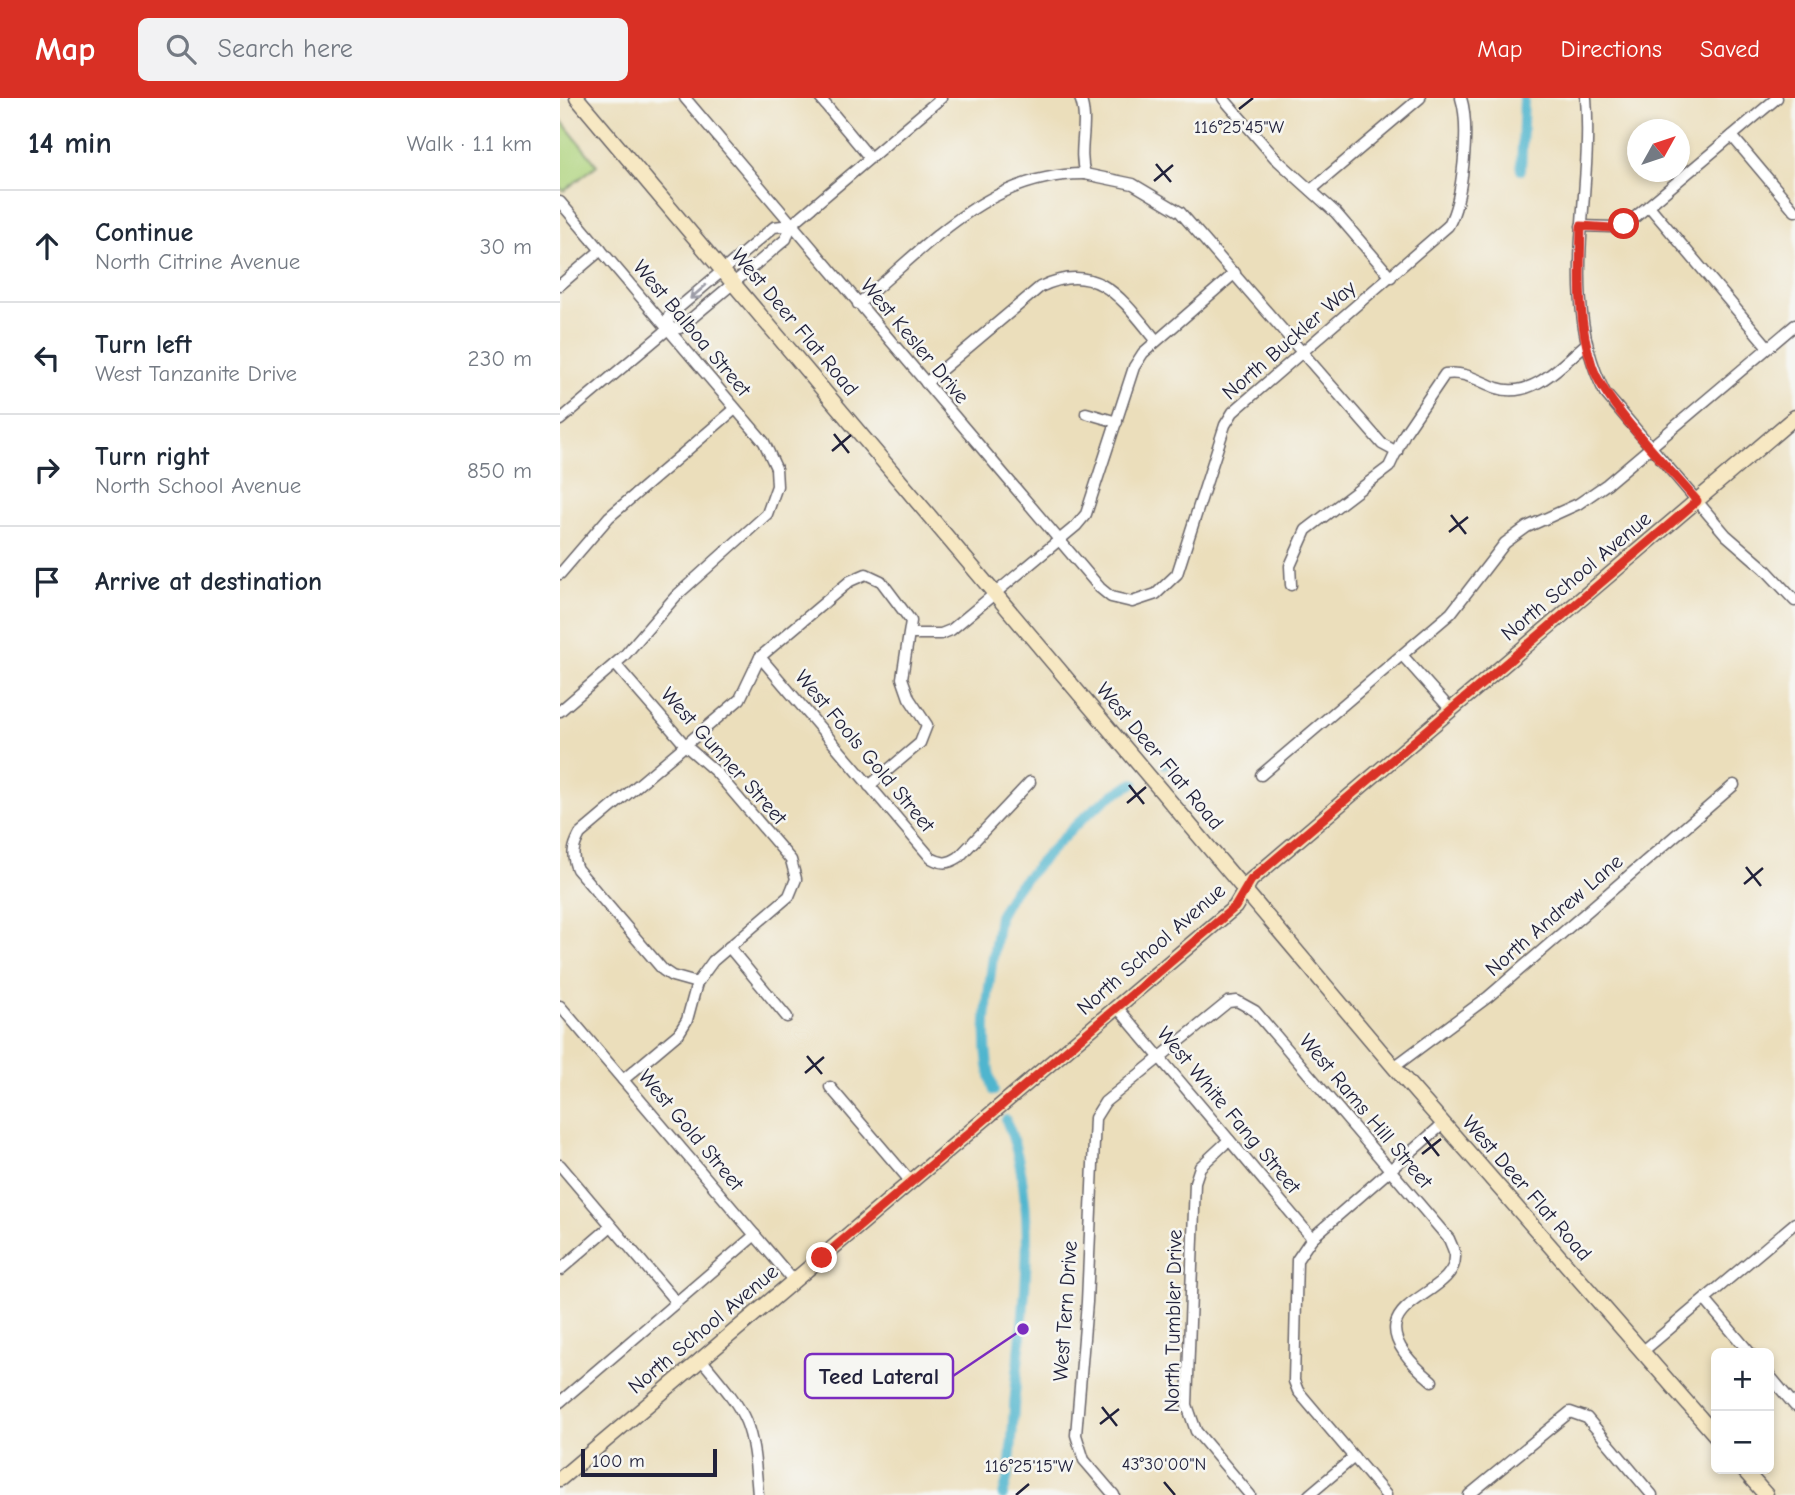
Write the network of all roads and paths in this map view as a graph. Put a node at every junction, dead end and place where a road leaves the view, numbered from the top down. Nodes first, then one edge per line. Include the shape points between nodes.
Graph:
1 (578, 98) edge
2 (685, 98) edge
3 (820, 98) edge
4 (941, 98) edge
5 (1080, 98) edge
6 (1223, 98) edge
7 (1420, 98) edge
8 (1461, 98) edge
9 (1586, 98) edge
10 (1777, 98) edge
11 (1732, 136) junction
12 (870, 158) junction
13 (1085, 174) junction
14 (1311, 190) junction
15 (560, 202) edge
16 (1649, 206) junction
17 (1795, 211) edge
18 (791, 225) junction
19 (1581, 226) junction
20 (601, 250) junction
21 (723, 271) junction
22 (1235, 273) junction
23 (1391, 277) junction
24 (734, 283) junction
25 (560, 285) edge
26 (859, 304) junction
27 (1795, 325) edge
28 (668, 329) junction
29 (1156, 340) junction
30 (1586, 344) junction
31 (1768, 347) junction
32 (1302, 352) junction
33 (926, 383) junction
34 (736, 409) junction
35 (1086, 412) dead end
36 (1795, 417) edge
37 (560, 420) edge
38 (1117, 422) junction
39 (1652, 447) junction
40 (1397, 452) junction
41 (1697, 501) junction
42 (1059, 540) junction
43 (560, 574) edge
44 (1291, 585) dead end
45 (996, 593) junction
46 (1121, 601) joint
47 (1795, 601) edge
48 (910, 634) junction
49 (1402, 655) junction
50 (760, 657) junction
51 (615, 664) junction
52 (1451, 710) junction
53 (560, 711) edge
54 (686, 746) junction
55 (1261, 775) dead end
56 (1030, 782) dead end
57 (1734, 785) dead end
58 (869, 786) junction
59 (1245, 892) junction
60 (729, 947) junction
61 (697, 984) junction
62 (560, 1006) edge
63 (1117, 1007) junction
64 (787, 1017) dead end
65 (1158, 1057) junction
66 (1394, 1067) junction
67 (623, 1080) junction
68 (830, 1087) dead end
69 (1443, 1124) junction
70 (1229, 1140) junction
71 (560, 1165) edge
72 (1391, 1170) junction
73 (911, 1182) junction
74 (611, 1226) junction
75 (1793, 1229) edge
76 (755, 1235) junction
77 (1312, 1238) junction
78 (560, 1270) edge
79 (793, 1280) junction
80 (1705, 1300) junction
81 (676, 1302) junction
82 (1747, 1348) edge
83 (1642, 1352) junction
84 (701, 1358) junction
85 (1432, 1381) dead end
86 (1774, 1381) edge
87 (560, 1402) edge
88 (1795, 1406) edge
89 (1711, 1430) edge
90 (1354, 1457) junction
91 (1747, 1474) edge
92 (560, 1479) edge
93 (758, 1495) edge
94 (1114, 1495) edge
95 (1250, 1495) edge
96 (1309, 1495) edge
97 (1386, 1495) edge
98 (1469, 1495) edge
99 (1653, 1495) edge
100 (1766, 1495) edge

1 - 21 main road, West Deer Flat Road
2 - 18 street, West Kesler Drive
3 - 12 street
4 - 12 street
5 - 13 street via 1080,160
6 - 14 street via 1275,159
7 - 14 street
8 - 23 street, North Buckler Way via 1464,128 1453,218 1440,236
9 - 19 street
10 - 11 street
11 - 16 street
11 - 17 street
12 - 18 street
13 - 22 street via 1133,184 1164,200 1193,224
13 - 26 street via 1034,178 989,197
14 - 23 street via 1336,212
15 - 20 street, West Balboa Street
16 - 19 street via 1612,228
16 - 31 street
18 - 21 street via 774,226
18 - 24 street via 786,239
18 - 26 street, West Kesler Drive
19 - 30 street via 1579,293
20 - 25 street
20 - 28 street, West Balboa Street
21 - 24 main road, West Deer Flat Road
21 -> 28 street via 669,316
22 - 29 street
22 - 32 street
23 - 32 street, North Buckler Way
24 - 28 street via 680,328
24 - 45 main road, West Deer Flat Road
26 - 33 street, West Kesler Drive
27 - 31 street
28 - 34 street, West Balboa Street
28 - 37 street
29 - 33 street via 1097,280 1081,276 1052,281
29 - 38 street via 1134,367
30 - 39 street via 1605,393
30 - 40 street via 1526,388 1499,388 1461,372 1445,374
31 - 39 street
32 - 40 street via 1382,444
32 - 46 street, North Buckler Way via 1241,404 1225,425 1177,574 1147,599
33 - 42 street, West Kesler Drive
34 - 43 street via 609,517
34 - 51 street, West Balboa Street via 770,451 777,486 772,505 761,522 676,596
35 - 38 street
36 - 41 main road, North School Avenue
38 - 42 street via 1086,514
39 - 41 street
39 - 49 street via 1578,504 1527,527 1505,543 1458,606
40 - 44 street via 1382,474 1306,530 1290,566
41 - 47 street
41 - 52 main road, North School Avenue
42 - 45 street
42 - 46 street, West Kesler Drive via 1100,588
45 - 48 street via 951,630
45 - 59 main road, West Deer Flat Road
48 - 50 street via 907,611 881,581 857,575
48 - 58 street via 904,688 927,725 920,743
49 - 52 street
49 - 55 street
50 - 54 street via 740,699
50 - 58 street, West Fools Gold Street
51 - 53 street
51 - 54 street, West Gunner Street
52 - 59 main road, North School Avenue via 1251,880
54 - 60 street, West Gunner Street via 716,772 791,860 796,879 789,896
54 - 61 street via 580,834 573,846 573,859 663,970
56 - 58 street, West Fools Gold Street via 959,858 945,863 930,858
57 - 66 street, North Andrew Lane via 1488,997
59 - 63 main road, North School Avenue via 1238,904
59 - 66 main road, West Deer Flat Road
60 - 61 street
60 - 64 street
61 - 67 street via 679,1032
62 - 67 street, West Gold Street
63 - 65 street, West White Fang Street
63 - 73 main road, North School Avenue
65 - 70 street, West White Fang Street
65 - 72 street, West Rams Hill Street via 1217,1008 1237,1001 1255,1011
65 - 94 street, West Tern Drive via 1105,1102 1095,1118 1076,1435 1084,1460
66 - 69 main road, West Deer Flat Road
67 - 76 street, West Gold Street
68 - 73 street
69 - 72 street
69 - 83 main road, West Deer Flat Road
70 - 77 street, West White Fang Street
70 - 95 street, North Tumbler Drive via 1208,1157 1195,1182 1187,1405 1196,1431
71 - 74 street
72 - 77 street
72 - 85 street, West Rams Hill Street via 1449,1239 1455,1255 1451,1270 1404,1310 1395,1327 1400,1350
73 - 79 main road, North School Avenue
74 - 78 street
74 - 81 street
75 - 80 street
76 - 79 street, West Gold Street
76 - 81 street
77 - 90 street via 1297,1260 1294,1381
79 - 84 main road, North School Avenue
80 - 82 street
80 - 83 street
81 - 87 street
83 - 89 main road, West Deer Flat Road
84 - 92 main road, North School Avenue
84 - 93 street via 749,1422
86 - 88 street
90 - 96 street
90 - 97 street
91 - 100 main road
98 - 99 street via 1570,1412 1587,1418

